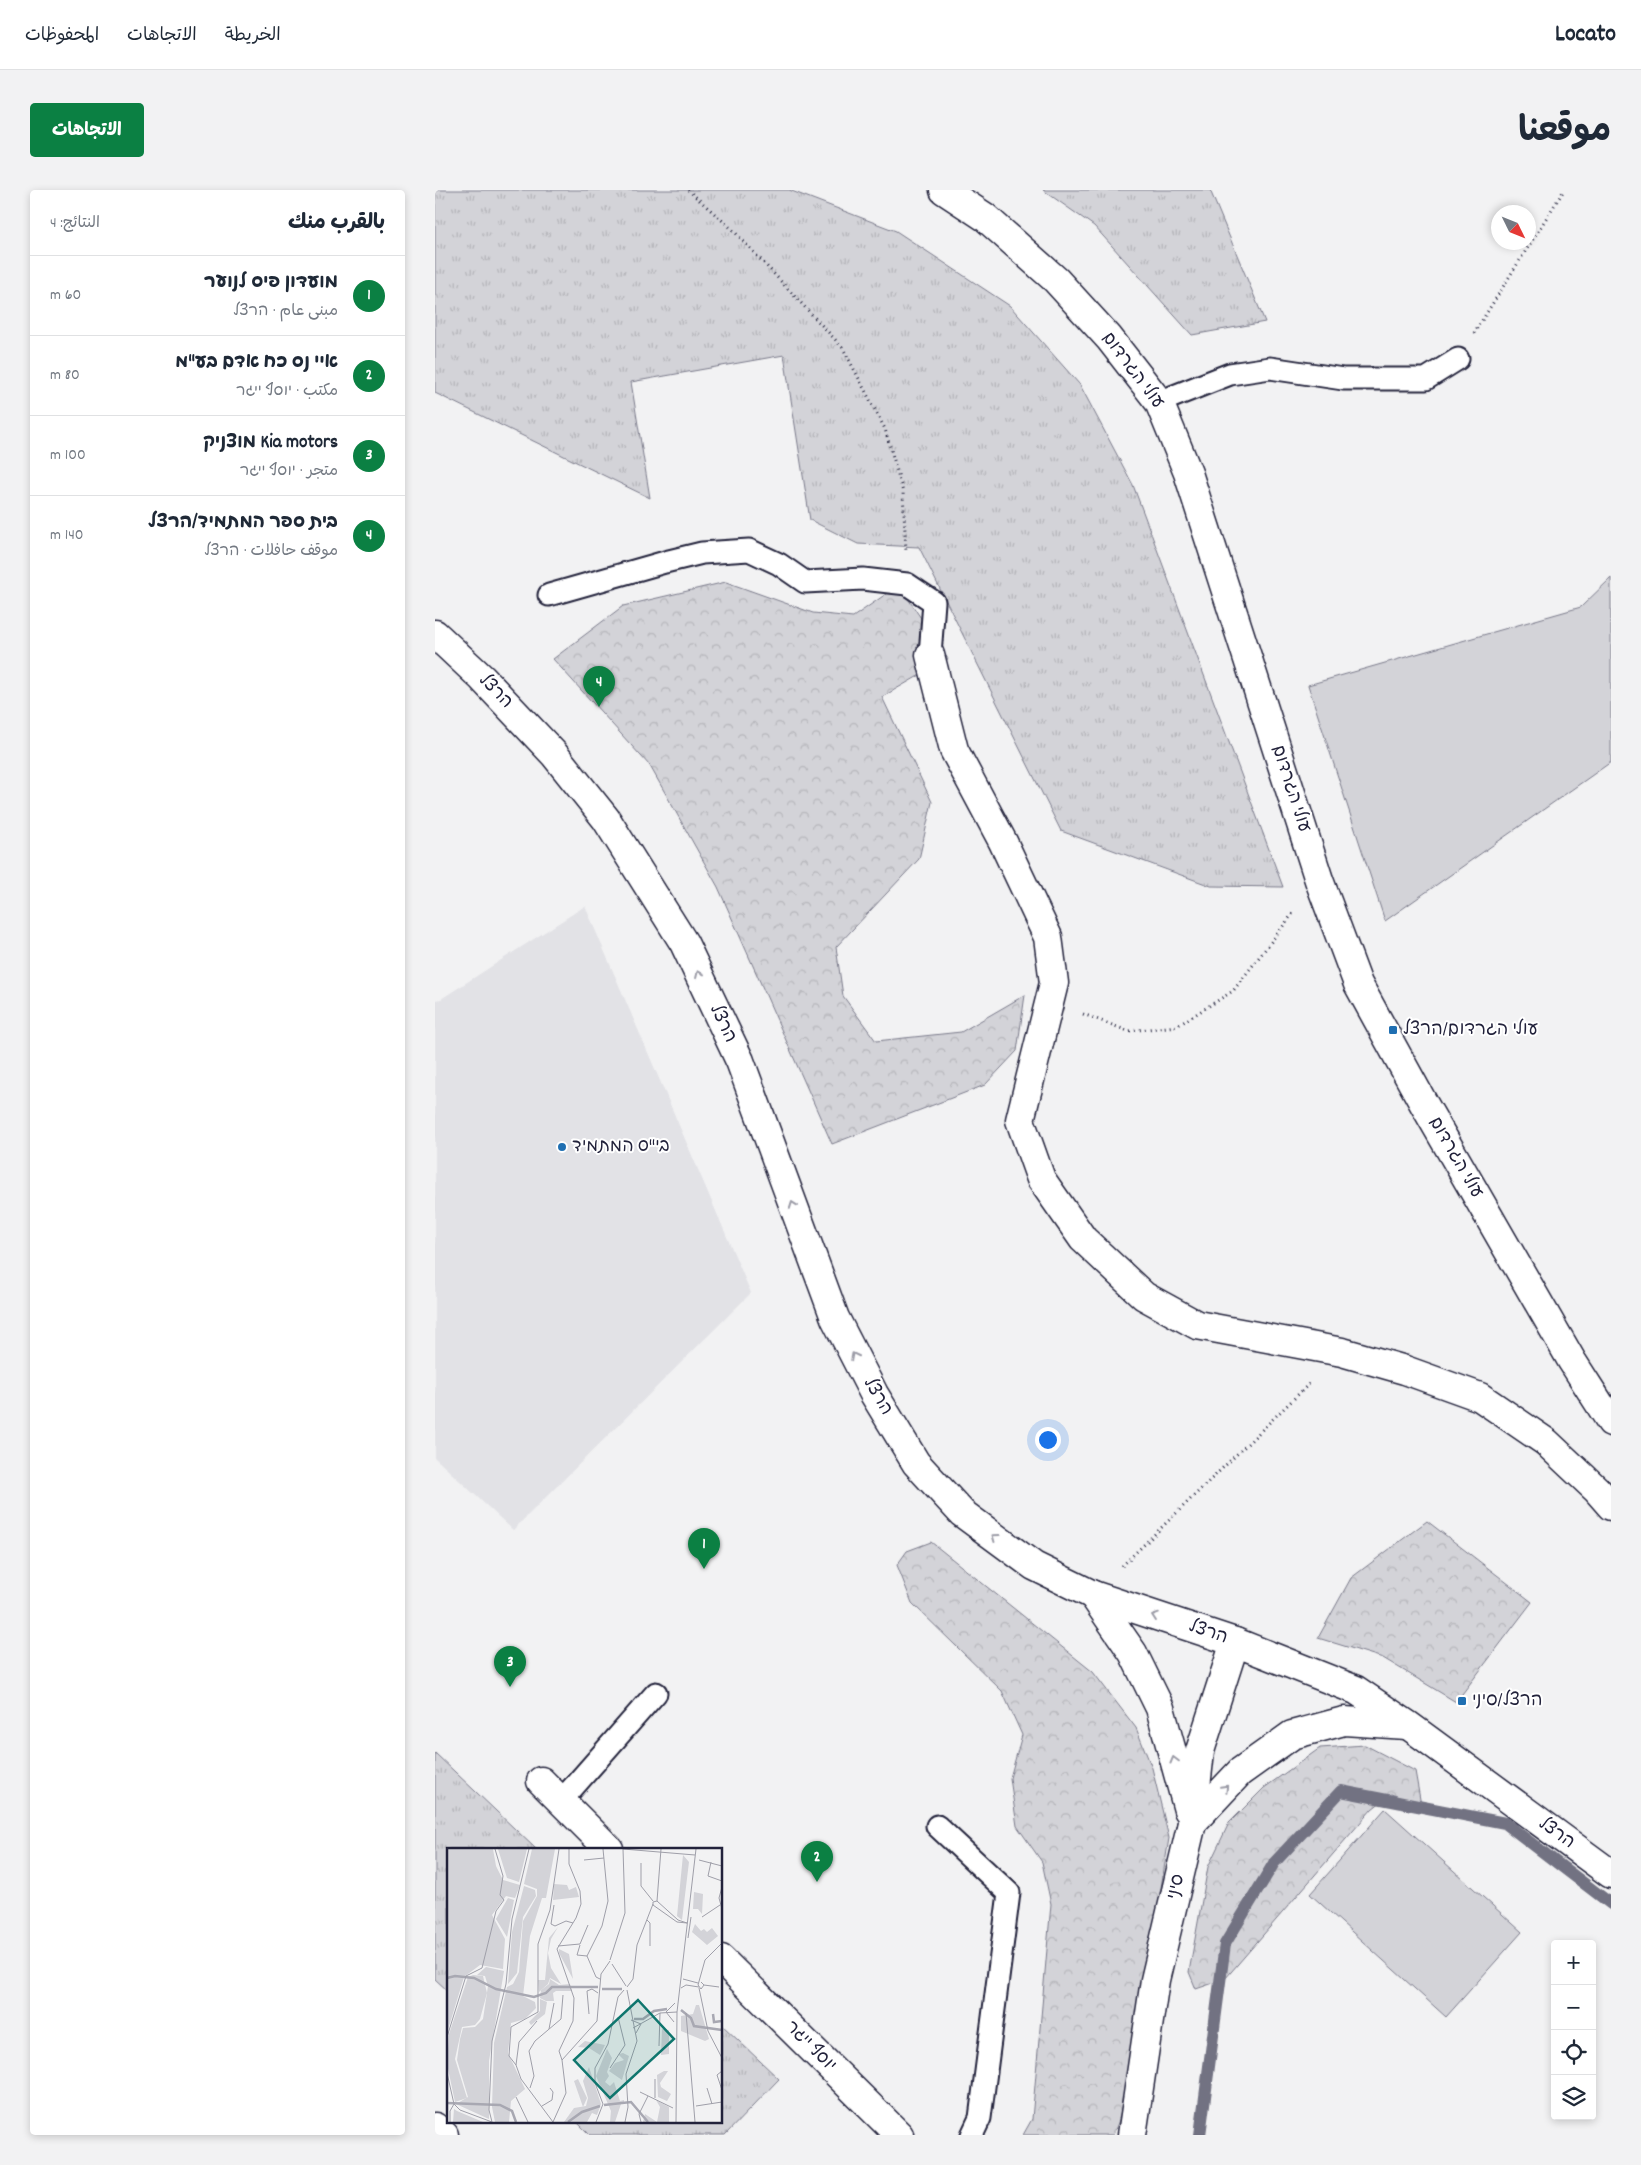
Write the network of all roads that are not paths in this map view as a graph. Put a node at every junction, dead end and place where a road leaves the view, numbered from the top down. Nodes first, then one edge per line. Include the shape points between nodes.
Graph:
1 (944, 190) edge
2 (1458, 359) road end
3 (1159, 402) junction
4 (549, 596) dead end
5 (435, 634) edge
6 (930, 655) joint
7 (1611, 1422) edge
8 (1611, 1506) edge
9 (1093, 1595) junction
10 (1235, 1642) junction
11 (655, 1693) dead end
12 (1408, 1725) junction
13 (541, 1781) dead end
14 (561, 1801) junction
15 (1191, 1823) junction
16 (937, 1826) dead end
17 (608, 1848) edge
18 (1611, 1874) edge
19 (723, 1962) edge
20 (435, 2127) edge
21 (444, 2135) edge
22 (899, 2135) edge
23 (972, 2135) edge
24 (1132, 2135) edge

1 - 3 main road, עולי הגרדום via 985,217 1056,280 1109,338
2 - 3 lane via 1426,379 1343,378 1270,368 1230,374
3 - 7 main road, עולי הגרדום via 1187,473 1319,880 1358,984 1572,1361
4 - 6 lane via 702,553 749,550 779,564 805,582 863,579 907,584 934,602
9 -> 5 main road, הרצל via 1035,1566 962,1513 917,1463 874,1394 835,1318 740,1061 684,943 607,819 553,754 482,678
6 - 8 main road via 954,750 1048,937 1054,983 1020,1120 1041,1180 1083,1239 1144,1296 1197,1325 1342,1352 1480,1397 1546,1442
10 -> 9 main road, הרצל
15 -> 9 main road via 1160,1708 1133,1653
10 - 12 main road, הרצל via 1356,1690
10 - 15 main road, סיני via 1199,1751
11 - 14 lane
15 -> 12 main road via 1241,1772 1292,1735 1344,1721
12 - 18 main road, הרצל
13 - 14 main road
14 - 17 main road
15 - 24 main road, סיני via 1155,1980
16 - 23 lane via 1009,1892 980,2118
19 - 22 main road, יוסף ייגר
20 - 21 main road

